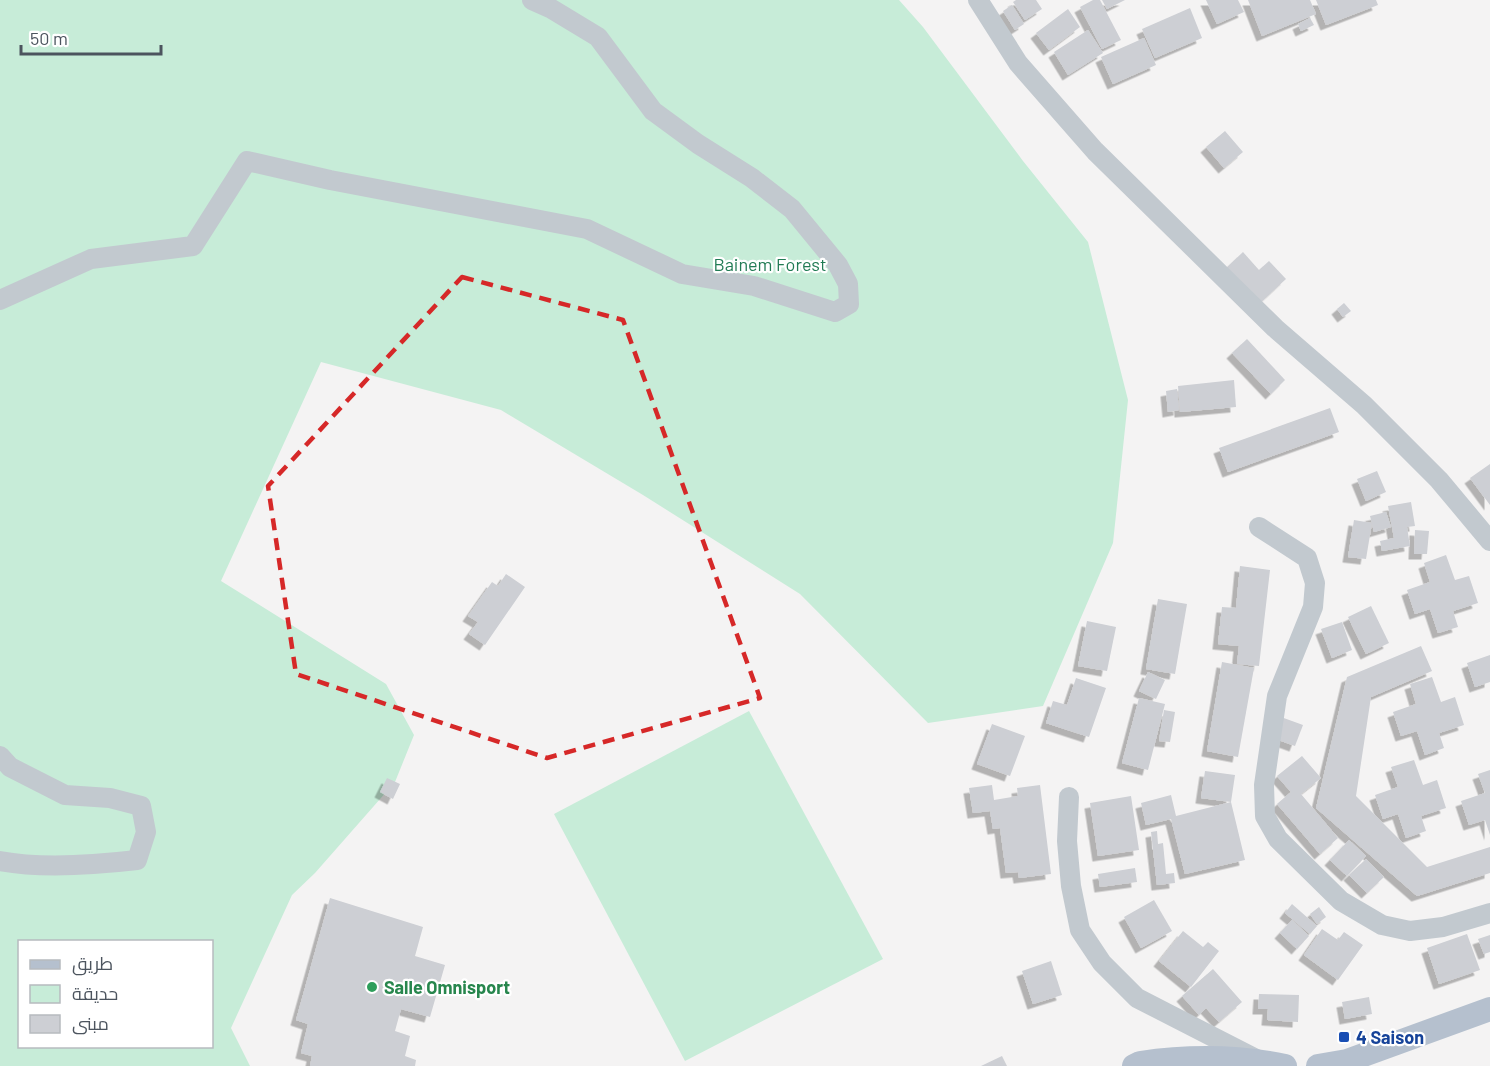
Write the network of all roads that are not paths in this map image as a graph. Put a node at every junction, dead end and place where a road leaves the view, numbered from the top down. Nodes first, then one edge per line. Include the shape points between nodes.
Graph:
1 (532, 0) edge
2 (978, 0) edge
3 (0, 300) edge
4 (1259, 527) dead end
5 (1490, 541) edge
6 (0, 756) edge
7 (1069, 797) dead end
8 (0, 861) edge
9 (1490, 913) edge
10 (1490, 1009) edge
11 (1186, 1062) edge
12 (1259, 1063) edge
13 (1134, 1066) edge
14 (1285, 1066) edge
15 (1318, 1066) edge

1 - 3 street via 598,38 653,111 792,209 838,265 848,284 849,304 835,312 754,286 682,274 587,229 247,161 193,246 91,260
2 - 5 street via 1018,63 1095,151 1275,328 1364,405 1439,480
4 - 9 street via 1307,558 1315,583 1313,607 1277,696 1264,785 1265,816 1278,838 1341,901 1382,925 1410,931 1443,927
6 - 8 street via 10,767 64,795 111,798 141,806 146,832 137,860 20,865
7 - 12 street via 1071,886 1080,930 1102,963 1137,998
10 - 15 main road via 1347,1061
11 - 12 main road
11 - 13 main road
12 - 14 main road

